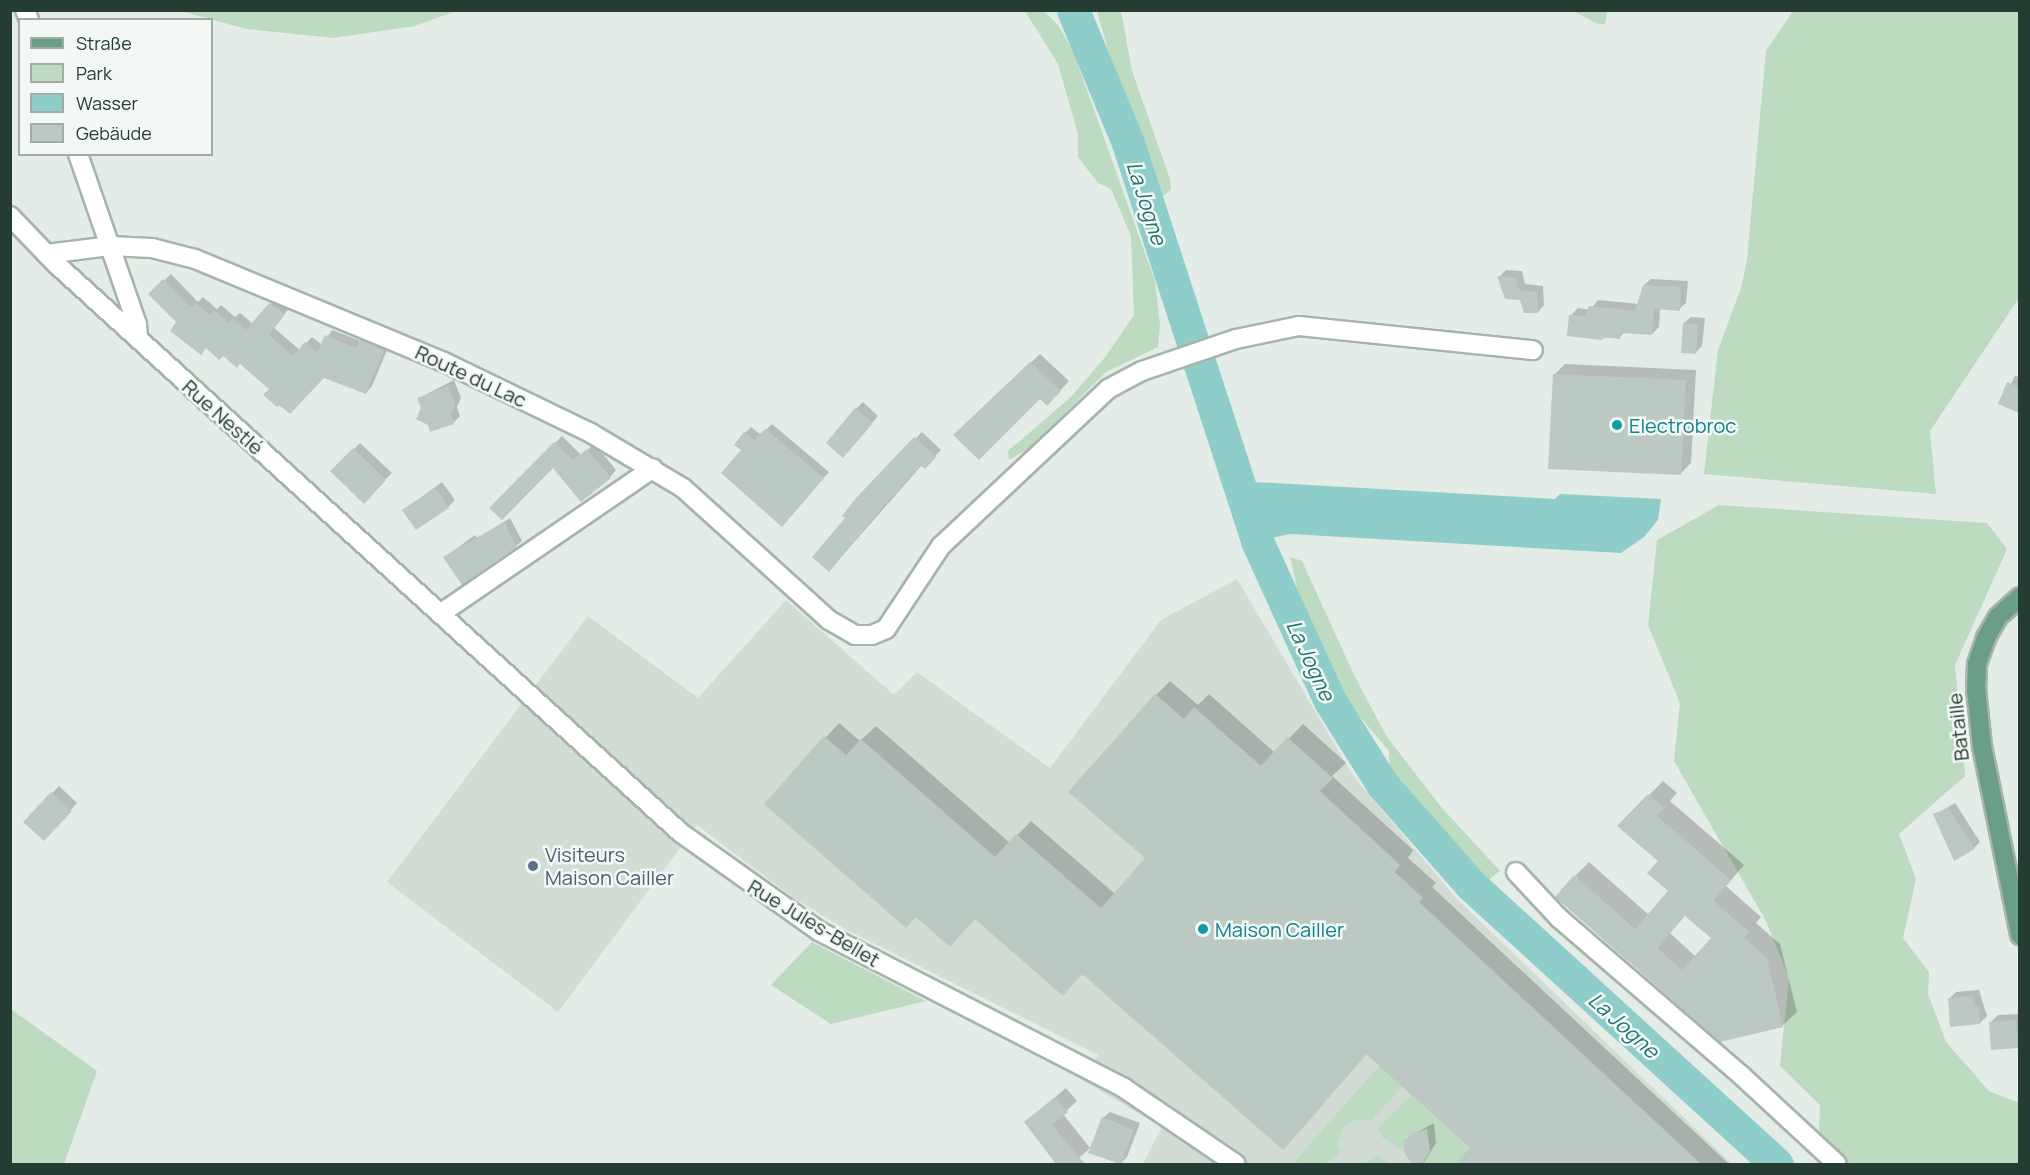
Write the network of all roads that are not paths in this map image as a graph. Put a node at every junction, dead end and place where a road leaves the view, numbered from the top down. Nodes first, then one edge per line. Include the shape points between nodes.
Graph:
1 (79, 156) edge
2 (10, 216) edge
3 (110, 246) junction
4 (46, 254) junction
5 (138, 338) junction
6 (1533, 350) dead end
7 (653, 468) junction
8 (2019, 597) edge
9 (440, 614) junction
10 (1516, 873) dead end
11 (2019, 935) edge
12 (1236, 1164) edge
13 (1837, 1164) edge

1 - 3 street
2 - 4 street, Rue Nestlé
3 - 4 street, Route du Lac
3 - 5 street via 137,324
3 - 7 street, Route du Lac via 152,248 236,275 444,362 589,432
4 - 5 street, Rue Nestlé
5 - 9 street, Rue Nestlé
6 - 7 street, Route du Lac via 1299,326 1236,339 1154,367 1108,389 941,546 895,620 872,635 855,635 830,620 692,495
7 - 9 street
8 - 11 main road, Bataille via 1998,617 1986,638 1977,664 1976,689 1986,767
9 - 12 street, Rue Jules-Bellet via 663,819 763,895 847,946 1124,1088
10 - 13 street via 1559,918

